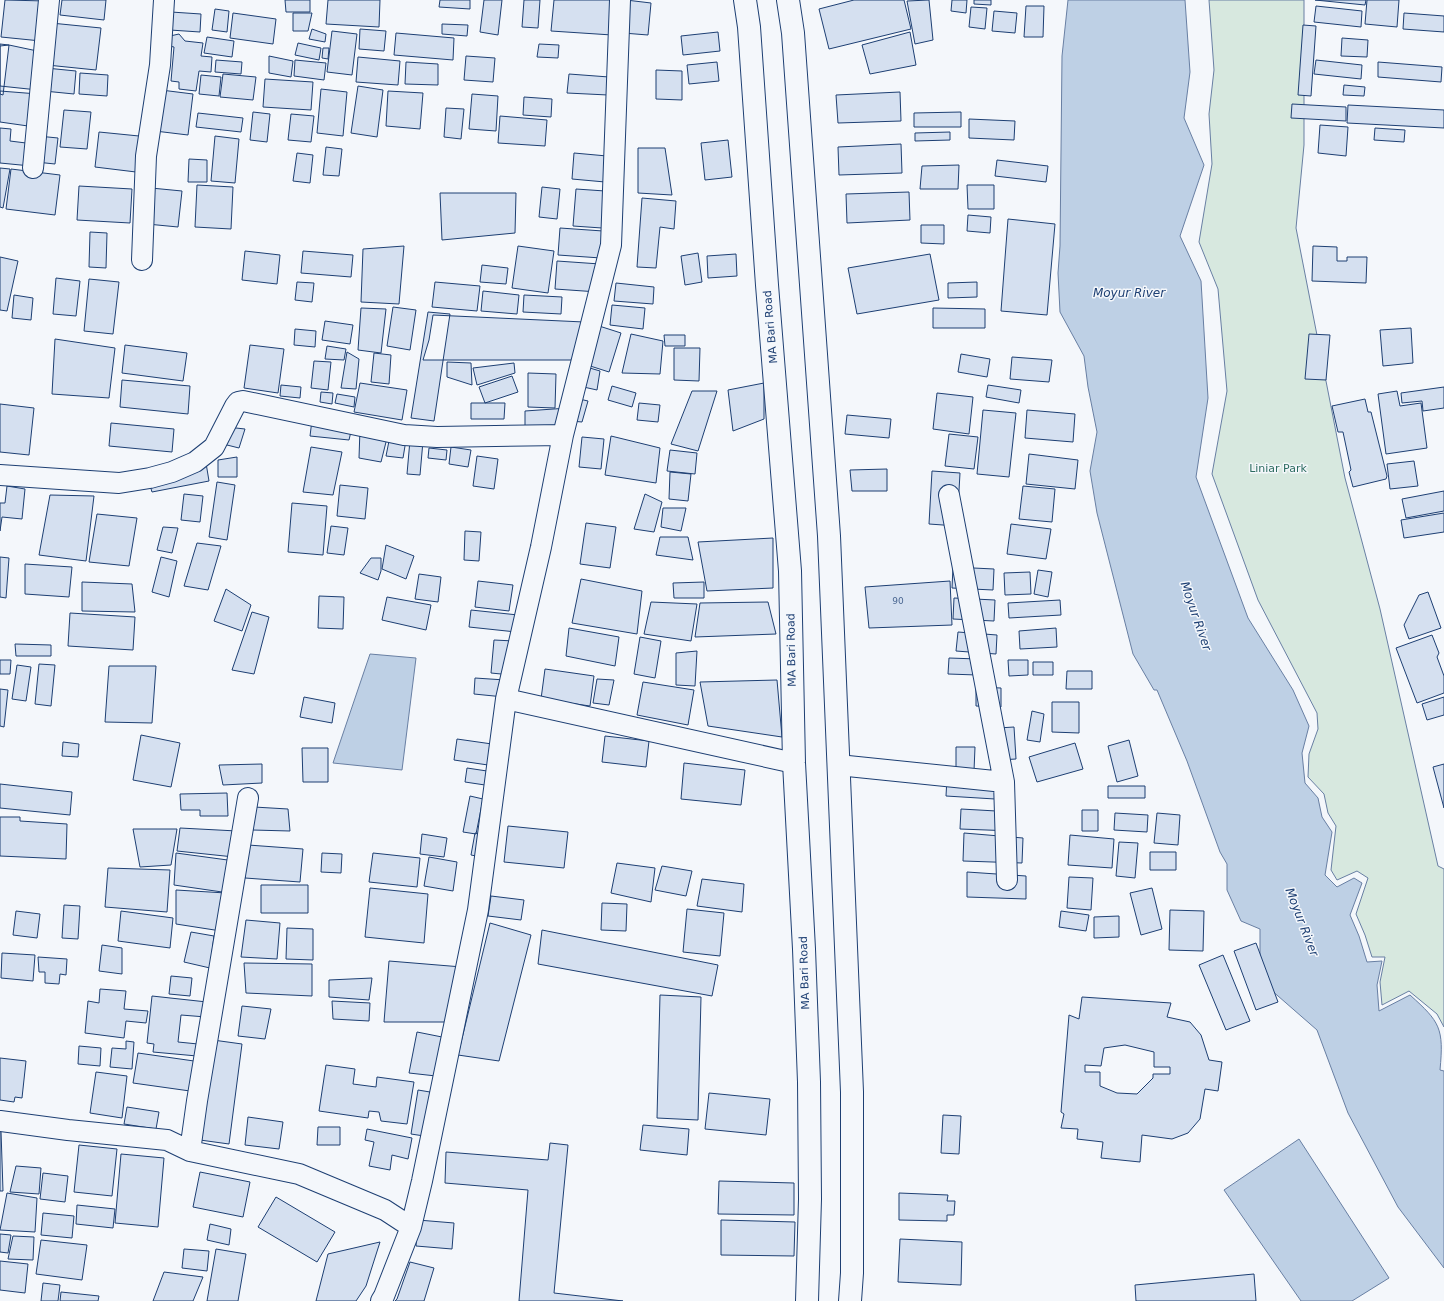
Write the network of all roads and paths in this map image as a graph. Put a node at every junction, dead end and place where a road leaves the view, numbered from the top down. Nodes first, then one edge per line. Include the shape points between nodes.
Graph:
1 (49, 0) edge
2 (164, 0) edge
3 (620, 0) edge
4 (745, 0) edge
5 (788, 0) edge
6 (32, 168) dead end
7 (142, 260) dead end
8 (563, 435) junction
9 (0, 475) edge
10 (949, 495) dead end
11 (506, 699) junction
12 (794, 763) junction
13 (838, 765) junction
14 (1004, 782) junction
15 (248, 798) dead end
16 (1007, 880) dead end
17 (0, 1121) edge
18 (190, 1151) junction
19 (411, 1227) junction
20 (381, 1301) edge
21 (807, 1301) edge
22 (850, 1301) edge

1 - 6 street
2 - 7 street via 160,66 146,156
3 - 8 street via 611,245
4 - 12 main road, MA Bari Road via 790,571
5 - 13 main road via 793,33 829,536
8 - 9 street via 404,435 243,401 235,406 214,447 195,462 172,472 119,483
8 - 11 street via 541,548
10 - 14 street
11 - 12 street
11 - 19 street via 478,910
12 - 21 main road, MA Bari Road via 808,1082 810,1199
13 - 14 street
13 - 22 main road via 852,1092
14 - 16 street
15 - 18 street
17 - 18 street via 167,1140
18 - 19 street via 299,1174 385,1210
19 - 20 street

